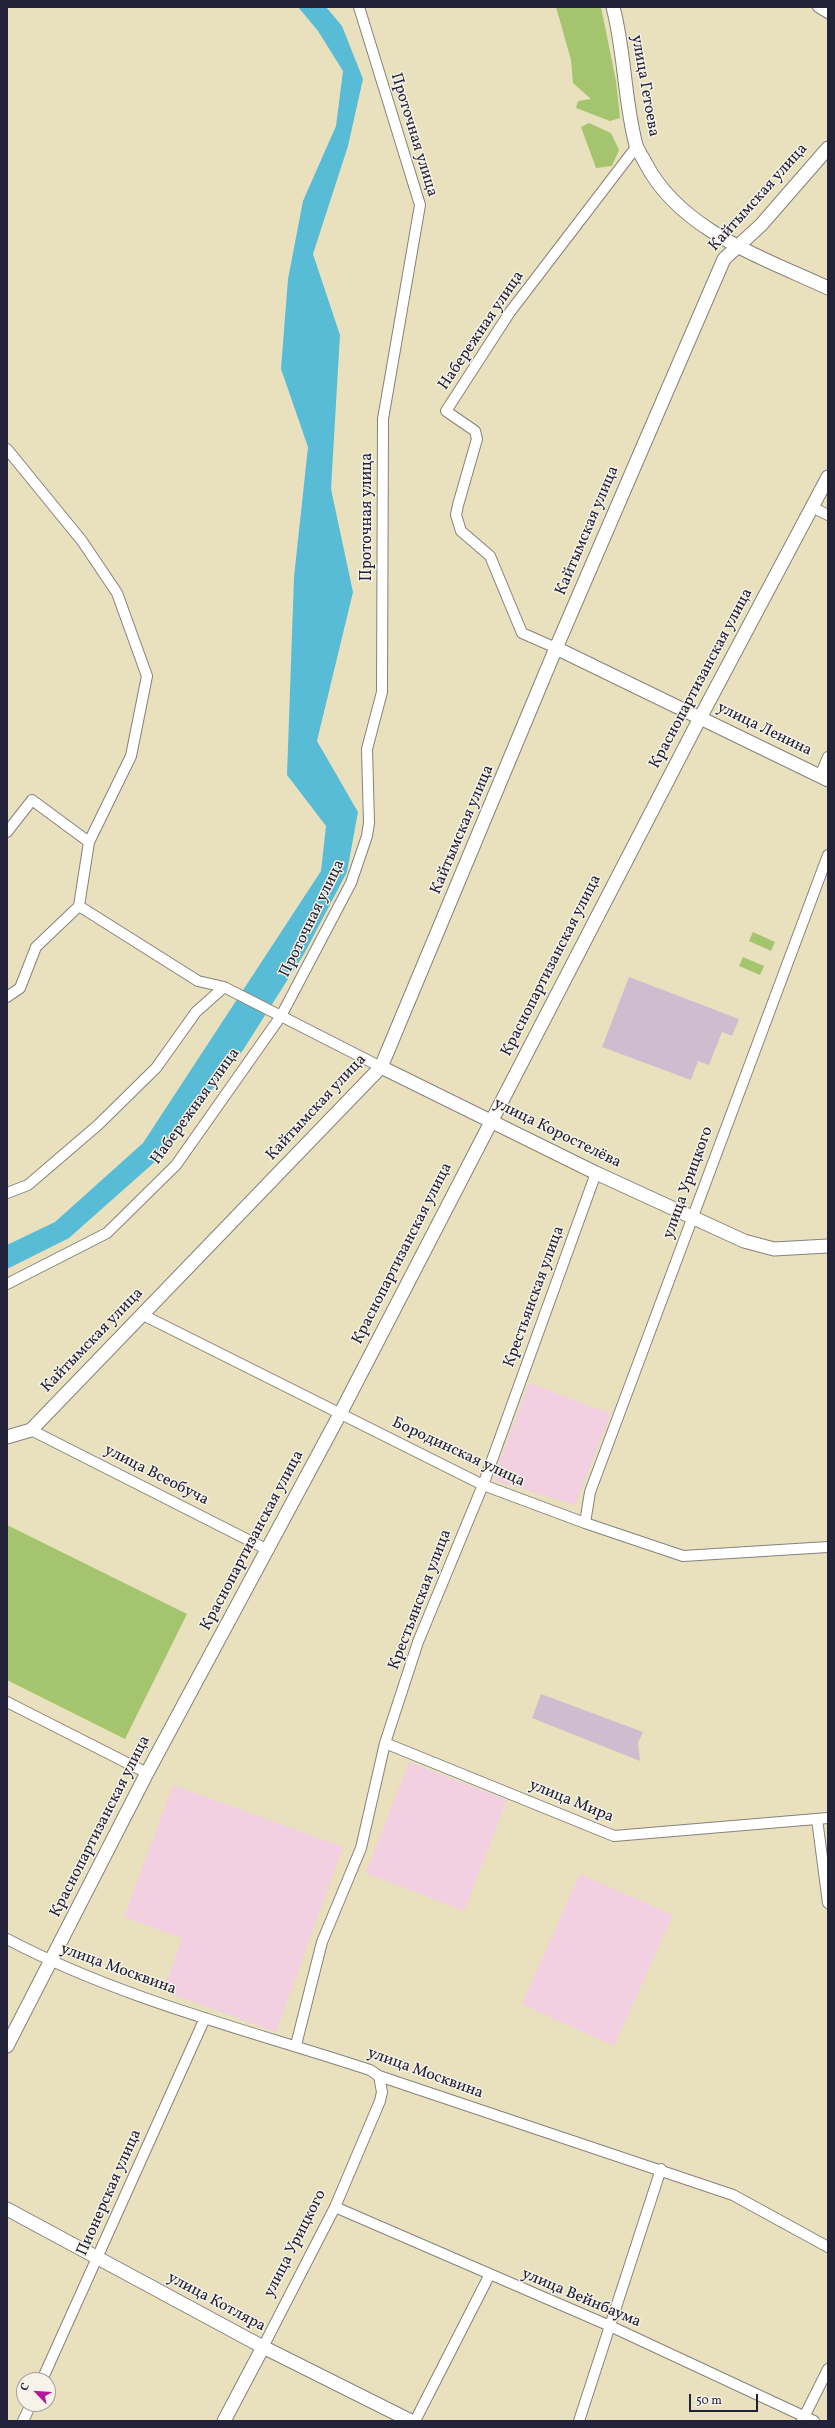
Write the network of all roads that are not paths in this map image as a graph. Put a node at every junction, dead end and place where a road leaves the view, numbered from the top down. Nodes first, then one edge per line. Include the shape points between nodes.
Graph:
1 (359, 7) edge
2 (613, 7) edge
3 (818, 7) edge
4 (828, 13) edge
5 (637, 146) junction
6 (828, 148) edge
7 (738, 245) junction
8 (828, 288) edge
9 (7, 449) edge
10 (828, 477) edge
11 (812, 507) junction
12 (828, 515) edge
13 (556, 648) junction
14 (700, 718) junction
15 (828, 757) edge
16 (824, 778) edge
17 (7, 832) edge
18 (89, 842) junction
19 (828, 855) edge
20 (79, 906) junction
21 (224, 987) junction
22 (7, 997) edge
23 (281, 1016) junction
24 (381, 1067) junction
25 (491, 1120) junction
26 (596, 1173) junction
27 (7, 1193) edge
28 (694, 1218) junction
29 (828, 1246) edge
30 (7, 1284) edge
31 (143, 1315) junction
32 (340, 1414) junction
33 (31, 1430) junction
34 (7, 1437) edge
35 (483, 1485) junction
36 (585, 1523) junction
37 (828, 1547) edge
38 (268, 1550) junction
39 (7, 1702) edge
40 (385, 1744) junction
41 (147, 1773) junction
42 (828, 1818) edge
43 (817, 1819) junction
44 (828, 1903) edge
45 (7, 1939) edge
46 (50, 1962) junction
47 (205, 2018) junction
48 (296, 2045) junction
49 (7, 2046) edge
50 (378, 2076) junction
51 (661, 2169) junction
52 (335, 2207) junction
53 (7, 2209) edge
54 (828, 2247) edge
55 (97, 2258) junction
56 (489, 2276) junction
57 (610, 2326) junction
58 (263, 2347) junction
59 (828, 2369) edge
60 (46, 2372) edge
61 (803, 2419) edge
62 (224, 2421) edge
63 (411, 2421) edge
64 (415, 2421) edge
65 (579, 2421) edge
66 (814, 2421) edge

1 - 23 street, Проточная улица via 420,205 383,419 382,692 367,749 367,836 351,883
2 - 5 street, улица Гетоева
3 - 4 street
5 - 7 street, улица Гетоева via 651,174 663,190 720,237
5 - 13 street, Набережная улица via 510,312 446,411 475,431 477,439 456,515 461,531 490,556 522,633
6 - 7 street, Кайтымская улица via 761,225
7 - 8 street, улица Гетоева
7 - 13 street, Кайтымская улица via 724,259 714,280
9 - 18 street via 82,541 116,593 147,676 131,756
10 - 11 street, Краснопартизанская улица
11 - 12 street
11 - 14 street, Краснопартизанская улица
13 - 14 street, улица Ленина
13 - 24 street, Кайтымская улица
14 - 16 street, улица Ленина
14 - 25 street, Краснопартизанская улица
15 - 16 street
17 - 18 street via 32,800
18 - 20 street
19 - 28 street, улица Урицкого
20 - 21 street, улица Коростелёва via 198,981
20 - 22 street via 36,947 20,988
21 - 23 street, улица Коростелёва
21 - 27 street via 196,1012 156,1068 98,1125 28,1185
23 - 24 street, улица Коростелёва
23 - 30 street, Набережная улица via 176,1165 123,1217 107,1232
24 - 25 street, улица Коростелёва
24 - 31 street, Кайтымская улица
25 - 26 street, улица Коростелёва
25 - 32 street, Краснопартизанская улица
26 - 28 street, улица Коростелёва
26 - 35 street, Крестьянская улица
28 - 29 street, улица Коростелёва via 758,1246 790,1249
28 - 36 street, улица Урицкого via 590,1492
31 - 32 street, Бородинская улица
31 - 33 street, Кайтымская улица
32 - 35 street, Бородинская улица
32 - 38 street, Краснопартизанская улица
33 - 34 street, Кайтымская улица
33 - 38 street, улица Всеобуча
35 - 36 street, Бородинская улица
35 - 40 street, Крестьянская улица via 418,1642
36 - 37 street, Бородинская улица via 684,1556
38 - 41 street, Краснопартизанская улица
39 - 41 street
40 - 43 street, улица Мира via 614,1836
40 - 48 street, Крестьянская улица via 361,1848 322,1942
41 - 46 street, Краснопартизанская улица
42 - 43 street, улица Мира
43 - 44 street
45 - 46 street, улица Москвина
46 - 47 street, улица Москвина
46 - 49 street, Краснопартизанская улица
47 - 48 street, улица Москвина
47 - 55 street, Пионерская улица
48 - 50 street, улица Москвина via 370,2070
50 - 51 street, улица Москвина
50 - 52 street, улица Урицкого via 382,2092 380,2102
51 - 54 street, улица Москвина via 733,2195
51 - 57 street
52 - 56 street, улица Вейнбаума
52 - 58 street, улица Урицкого
53 - 55 street, улица Котляра
55 - 58 street, улица Котляра
55 - 60 street, Пионерская улица
56 - 57 street, улица Вейнбаума
56 - 64 street
57 - 61 street, улица Вейнбаума
57 - 65 street
58 - 62 street, улица Урицкого
58 - 63 street, улица Котляра
59 - 61 street
61 - 66 street, улица Вейнбаума

